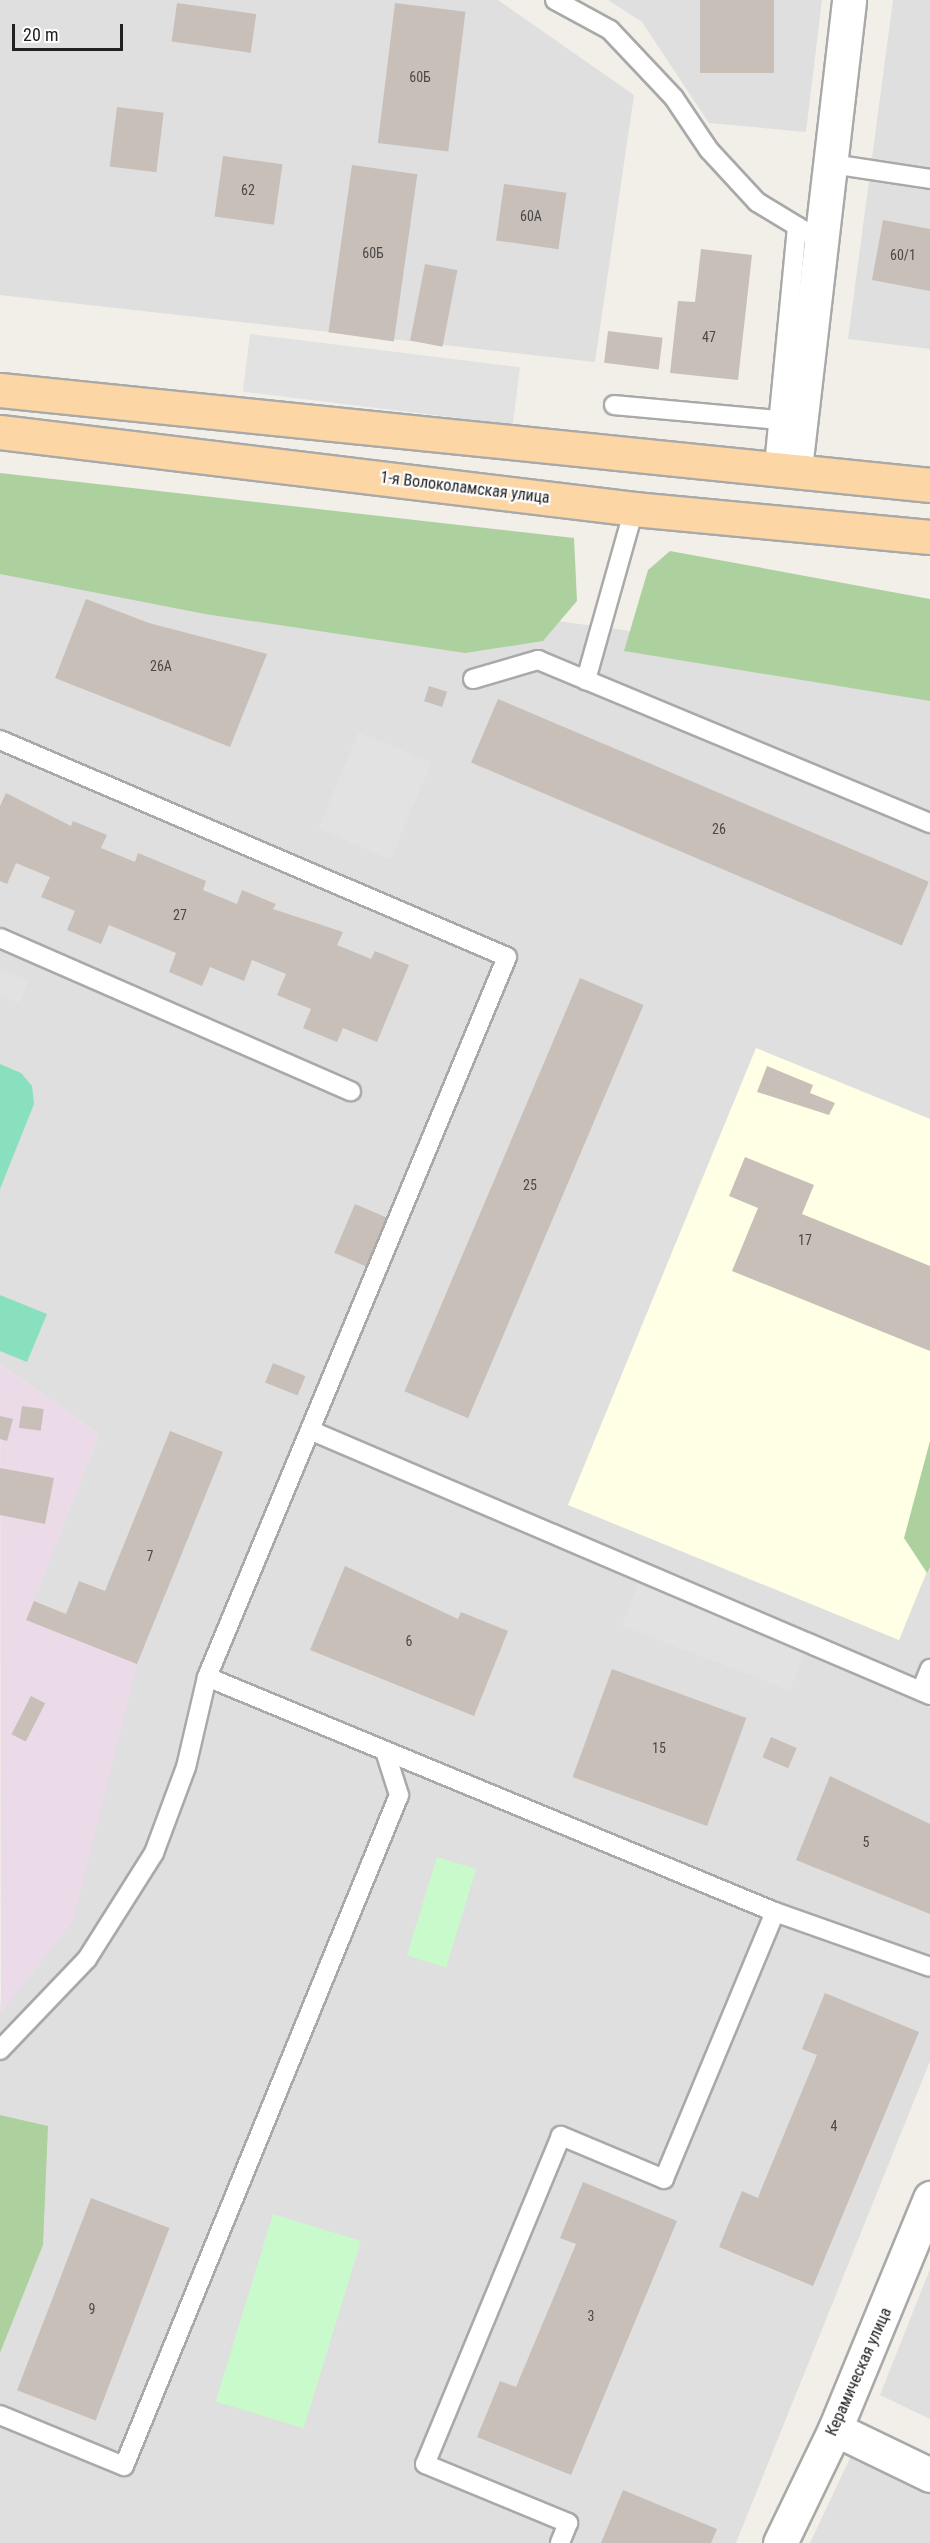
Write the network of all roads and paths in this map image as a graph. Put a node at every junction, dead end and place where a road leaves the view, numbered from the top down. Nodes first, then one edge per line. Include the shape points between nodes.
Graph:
1 (555, 0) edge
2 (849, 0) edge
3 (832, 164) junction
4 (930, 179) edge
5 (810, 234) junction
6 (0, 390) edge
7 (614, 405) dead end
8 (778, 420) junction
9 (0, 432) edge
10 (784, 467) junction
11 (930, 485) edge
12 (634, 509) junction
13 (930, 537) edge
14 (472, 679) dead end
15 (586, 680) junction
16 (0, 740) edge
17 (930, 823) edge
18 (0, 938) edge
19 (351, 1091) dead end
20 (312, 1431) junction
21 (930, 1669) edge
22 (207, 1677) junction
23 (925, 1693) edge
24 (385, 1751) junction
25 (775, 1912) junction
26 (930, 1967) edge
27 (0, 2050) edge
28 (930, 2198) edge
29 (0, 2415) edge
30 (835, 2429) junction
31 (930, 2475) edge
32 (560, 2543) edge
33 (780, 2543) edge

1 - 5 lane via 610,30 757,202
2 - 3 street
3 - 4 lane
3 - 5 street
5 - 8 lane
5 - 10 street
6 - 10 main road
7 - 8 lane
8 - 10 lane
9 - 12 main road, 1-я Волоколамская улица
10 - 11 main road
12 - 13 main road, 1-я Волоколамская улица
12 - 15 lane
14 - 15 lane via 538,660
15 - 17 lane
16 - 20 lane via 507,957
18 - 19 lane
20 - 22 lane
20 - 23 lane
21 - 23 lane
22 - 24 lane
22 - 27 lane via 186,1767 154,1853 87,1959
24 - 25 lane
24 - 29 lane via 399,1795 124,2466
25 - 26 lane
25 - 32 lane via 664,2179 561,2136 425,2464 568,2523
28 - 30 street, Керамическая улица
30 - 31 street
30 - 33 street, Керамическая улица

